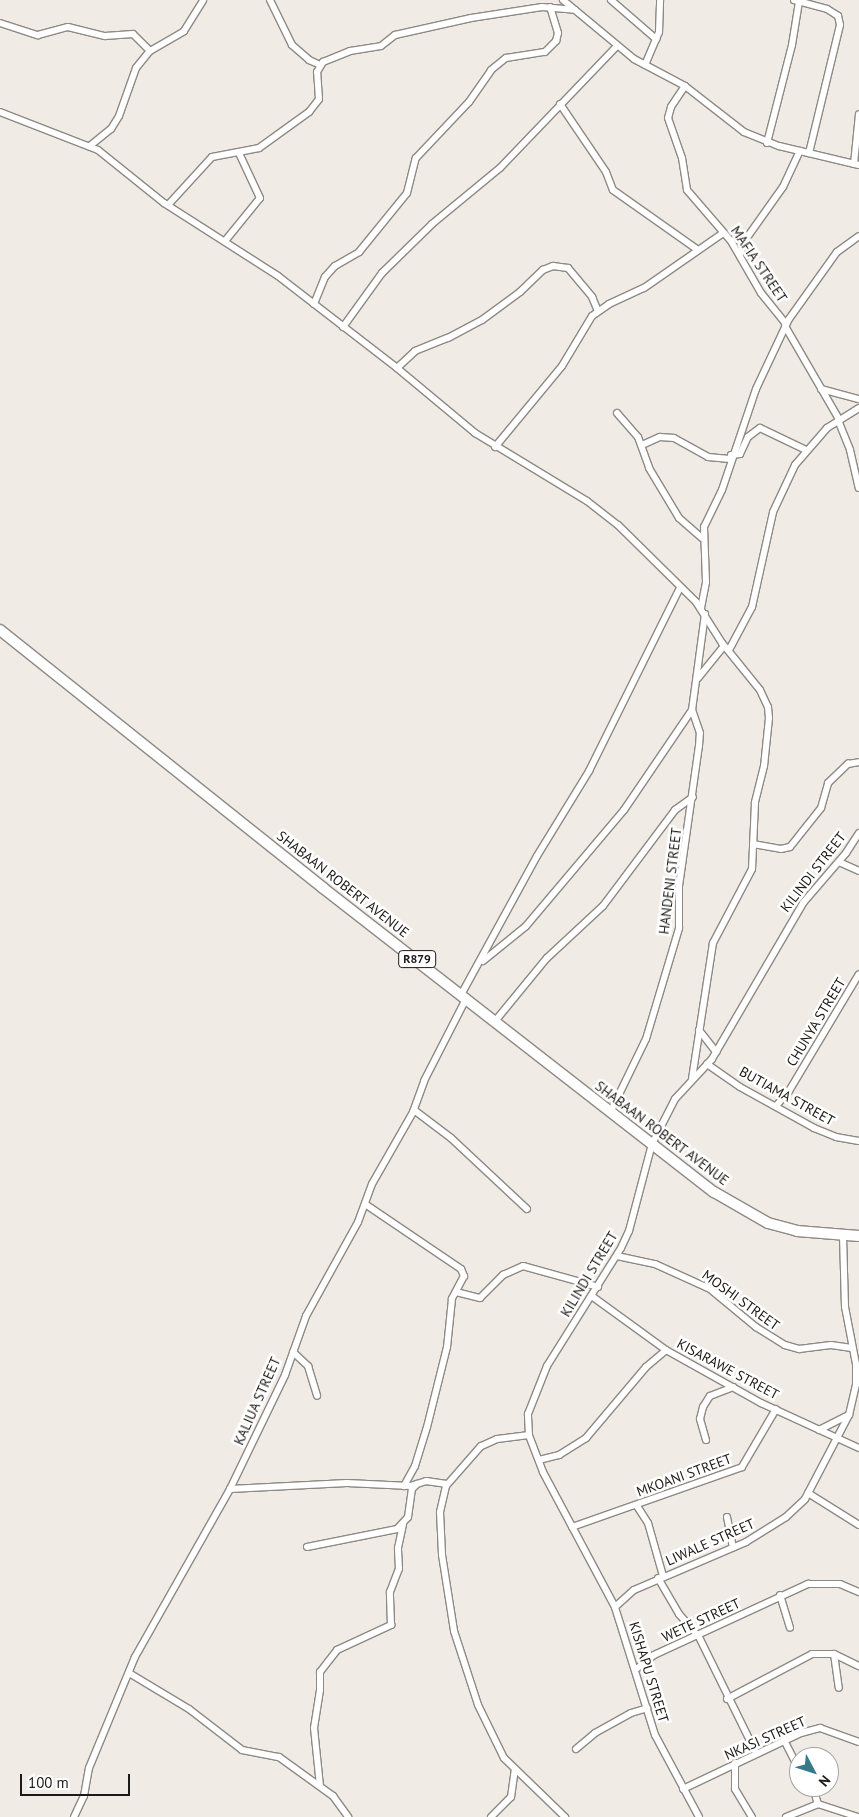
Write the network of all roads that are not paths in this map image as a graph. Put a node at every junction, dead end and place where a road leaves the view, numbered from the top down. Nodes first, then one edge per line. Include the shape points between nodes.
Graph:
1 (203, 0) edge
2 (270, 0) edge
3 (564, 0) edge
4 (611, 0) edge
5 (660, 0) edge
6 (796, 1) edge
7 (550, 7) junction
8 (576, 10) junction
9 (0, 22) edge
10 (656, 39) junction
11 (617, 46) junction
12 (150, 51) junction
13 (320, 65) junction
14 (644, 65) junction
15 (685, 86) junction
16 (560, 104) junction
17 (0, 112) edge
18 (859, 114) edge
19 (767, 142) junction
20 (91, 145) junction
21 (800, 151) junction
22 (239, 153) junction
23 (809, 153) junction
24 (857, 164) edge
25 (168, 205) junction
26 (723, 233) junction
27 (859, 236) edge
28 (225, 241) junction
29 (698, 250) junction
30 (740, 254) junction
31 (314, 304) junction
32 (598, 311) junction
33 (786, 325) junction
34 (343, 326) junction
35 (397, 368) junction
36 (821, 389) junction
37 (859, 399) edge
38 (859, 408) edge
39 (617, 413) dead end
40 (838, 420) junction
41 (642, 446) junction
42 (495, 447) junction
43 (806, 450) junction
44 (731, 457) junction
45 (859, 488) edge
46 (702, 538) junction
47 (680, 588) junction
48 (703, 611) junction
49 (0, 630) edge
50 (726, 648) junction
51 (697, 679) junction
52 (692, 710) junction
53 (859, 762) edge
54 (693, 796) junction
55 (859, 833) edge
56 (753, 844) junction
57 (839, 862) junction
58 (859, 871) edge
59 (480, 963) junction
60 (859, 974) edge
61 (464, 995) junction
62 (496, 1020) junction
63 (699, 1030) junction
64 (716, 1052) junction
65 (707, 1064) junction
66 (692, 1079) junction
67 (776, 1106) junction
68 (414, 1110) junction
69 (610, 1112) junction
70 (859, 1141) edge
71 (652, 1144) junction
72 (365, 1204) junction
73 (527, 1209) dead end
74 (843, 1236) junction
75 (859, 1236) edge
76 (617, 1256) junction
77 (598, 1287) junction
78 (456, 1292) junction
79 (592, 1297) junction
80 (859, 1342) edge
81 (852, 1345) junction
82 (666, 1350) junction
83 (292, 1352) junction
84 (733, 1387) junction
85 (317, 1396) dead end
86 (776, 1409) junction
87 (849, 1415) junction
88 (819, 1430) junction
89 (529, 1435) junction
90 (706, 1440) dead end
91 (839, 1440) junction
92 (859, 1448) edge
93 (538, 1460) junction
94 (418, 1483) junction
95 (448, 1484) junction
96 (404, 1486) junction
97 (230, 1489) junction
98 (808, 1493) junction
99 (637, 1506) junction
100 (727, 1517) dead end
101 (403, 1525) junction
102 (859, 1525) edge
103 (572, 1527) junction
104 (577, 1534) joint
105 (307, 1547) dead end
106 (733, 1547) junction
107 (660, 1577) junction
108 (859, 1592) edge
109 (780, 1595) junction
110 (615, 1607) junction
111 (790, 1628) dead end
112 (699, 1637) junction
113 (834, 1654) junction
114 (859, 1666) edge
115 (636, 1670) junction
116 (129, 1672) junction
117 (839, 1688) dead end
118 (726, 1698) junction
119 (647, 1708) junction
120 (784, 1740) junction
121 (859, 1742) edge
122 (576, 1750) dead end
123 (789, 1750) edge
124 (756, 1753) junction
125 (736, 1763) junction
126 (515, 1769) junction
127 (320, 1786) junction
128 (683, 1789) junction
129 (816, 1797) edge
130 (818, 1804) junction
131 (74, 1817) edge
132 (348, 1817) edge
133 (491, 1817) edge
134 (565, 1817) edge
135 (698, 1817) edge
136 (752, 1817) edge
137 (786, 1817) edge
138 (858, 1817) edge

1 - 12 street via 184,31
2 - 13 street via 292,45 308,60
3 - 8 street
4 - 10 street
5 - 10 street
6 - 19 street via 792,44
6 - 23 street via 831,11 838,16 840,25
7 - 8 street
7 - 13 street via 503,12 395,35 381,46 350,51
7 - 31 street via 557,30 556,41 545,52 506,58 491,70 469,102 416,158 407,193 359,252 335,266 325,278
8 - 11 street
9 - 12 street via 38,35 68,27 109,36 133,34
10 - 14 street
11 - 14 street
11 - 16 street
12 - 20 street via 136,68 110,129
13 - 22 street via 317,72 320,95 314,107 272,140
14 - 15 street
15 - 19 street via 734,126
15 - 26 street, MAFIA STREET via 671,107 668,118 682,158 690,196
16 - 29 street via 606,172 613,190
16 - 34 street via 500,168 432,224 382,273
17 - 20 street
18 - 24 street
19 - 21 street
20 - 25 street
21 - 23 street
21 - 30 street via 786,181 746,239
22 - 25 street via 212,157
22 - 28 street via 260,198
23 - 24 street
25 - 28 street
26 - 29 street
26 - 30 street, MAFIA STREET
27 - 33 street via 837,252
28 - 31 street
29 - 32 street via 644,288
30 - 33 street, MAFIA STREET via 761,293
31 - 34 street
32 - 35 street via 592,297 568,268 553,266 482,320 415,351
32 - 42 street via 585,326 562,366
33 - 36 street, MAFIA STREET
33 - 44 street via 750,404
34 - 35 street
35 - 42 street
36 - 37 street
36 - 40 street, MAFIA STREET
38 - 40 street
39 - 41 street
40 - 43 street
40 - 45 street, MAFIA STREET via 850,450
41 - 44 street via 654,438 674,438 708,458
41 - 46 street via 650,468 679,518
42 - 47 street via 587,501 618,525
43 - 44 street via 760,428 753,431 740,454
43 - 50 street via 795,465 773,512 752,607
44 - 46 street via 724,485
46 - 48 street, HANDENI STREET via 707,567
47 - 48 street
47 - 59 street, KALIUA STREET via 589,771 537,856
48 - 50 street
48 - 51 street, HANDENI STREET
49 - 61 main road, SHABAAN ROBERT AVENUE / R879 via 322,888
50 - 51 street
50 - 56 street via 760,690 768,707
51 - 52 street, HANDENI STREET
52 - 54 street, HANDENI STREET via 700,733
52 - 59 street via 624,810 526,926
53 - 56 street via 848,764 828,783 821,808 790,847 780,849
54 - 62 street via 675,810 602,906 547,958
54 - 69 street, HANDENI STREET via 676,939 644,1044
55 - 57 street, KILINDI STREET
56 - 63 street via 749,877 713,943
57 - 58 street
57 - 64 street, KILINDI STREET via 803,903
59 - 61 street, KALIUA STREET
60 - 67 street, CHUNYA STREET
61 - 62 main road, SHABAAN ROBERT AVENUE / R879
61 - 68 street, KALIUA STREET via 424,1080
62 - 69 main road, SHABAAN ROBERT AVENUE / R879
63 - 64 street
63 - 66 street
64 - 65 street, KILINDI STREET
65 - 66 street, KILINDI STREET
65 - 67 street, BUTIAMA STREET
66 - 71 street, KILINDI STREET via 675,1099
67 - 70 street, BUTIAMA STREET via 836,1137
68 - 72 street, KALIUA STREET via 372,1184
68 - 73 street via 461,1146
69 - 71 main road, SHABAAN ROBERT AVENUE / R879
71 - 74 main road, SHABAAN ROBERT AVENUE / R879 via 744,1211 796,1231
71 - 76 street, KILINDI STREET via 629,1231
72 - 78 street via 461,1269 464,1278
72 - 83 street, KALIUA STREET via 306,1316
74 - 75 main road, SHABAAN ROBERT AVENUE / R879
74 - 81 street via 844,1292
76 - 77 street, KILINDI STREET
76 - 81 street, MOSHI STREET via 655,1264 704,1285 786,1345 799,1349
77 - 78 street via 523,1266 503,1275 480,1298
77 - 79 street, KILINDI STREET
78 - 96 street via 452,1299 438,1388 415,1466
79 - 82 street, KISARAWE STREET
79 - 89 street, KILINDI STREET via 536,1386 528,1414
80 - 81 street, MOSHI STREET
81 - 87 street via 856,1384
82 - 84 street, KISARAWE STREET
82 - 93 street via 646,1367 586,1438 559,1455
83 - 85 street via 308,1366
83 - 97 street, KALIUA STREET
84 - 86 street, KISARAWE STREET
84 - 90 street via 710,1396 703,1407 700,1419
86 - 88 street, KISARAWE STREET
86 - 99 street, MKOANI STREET via 742,1466
87 - 88 street
87 - 91 street, LIWALE STREET
88 - 91 street, KISARAWE STREET
89 - 93 street, KILINDI STREET
89 - 95 street via 497,1439 481,1446
91 - 92 street, KISARAWE STREET
91 - 98 street, LIWALE STREET
93 - 103 street, KILINDI STREET
94 - 95 street
94 - 96 street
94 - 101 street via 412,1489 410,1512
95 - 126 street via 440,1512 442,1555 454,1631 478,1705 504,1758
96 - 97 street via 347,1483
97 - 116 street, KALIUA STREET
98 - 102 street
98 - 106 street, LIWALE STREET via 786,1517
99 - 103 street, MKOANI STREET
99 - 107 street via 648,1522
100 - 106 street
101 - 105 street
101 - 127 street via 398,1548 399,1569 390,1592 391,1624 337,1650 320,1672 314,1728
103 - 104 street, KILINDI STREET
104 - 110 street, KISHAPU STREET
106 - 107 street, LIWALE STREET
107 - 110 street, LIWALE STREET via 634,1590
107 - 112 street via 679,1614
108 - 109 street, WETE STREET via 840,1584 826,1583 808,1584
109 - 111 street
109 - 112 street, WETE STREET
110 - 115 street, KISHAPU STREET
112 - 115 street, WETE STREET via 649,1658
112 - 118 street
113 - 114 street
113 - 117 street
113 - 118 street via 812,1654
115 - 119 street, KISHAPU STREET
116 - 127 street via 189,1709 242,1750 275,1755
116 - 131 street, KALIUA STREET via 89,1768 84,1796
118 - 124 street
119 - 122 street via 595,1733
119 - 128 street, KISHAPU STREET via 655,1735
120 - 121 street, NKASI STREET via 820,1728
120 - 123 street
120 - 124 street, NKASI STREET
124 - 125 street, NKASI STREET
125 - 128 street, NKASI STREET
125 - 136 street via 735,1789
126 - 133 street via 510,1796
126 - 134 street
127 - 132 street via 333,1796
128 - 135 street, KISHAPU STREET
129 - 130 street
130 - 137 street
130 - 138 street

